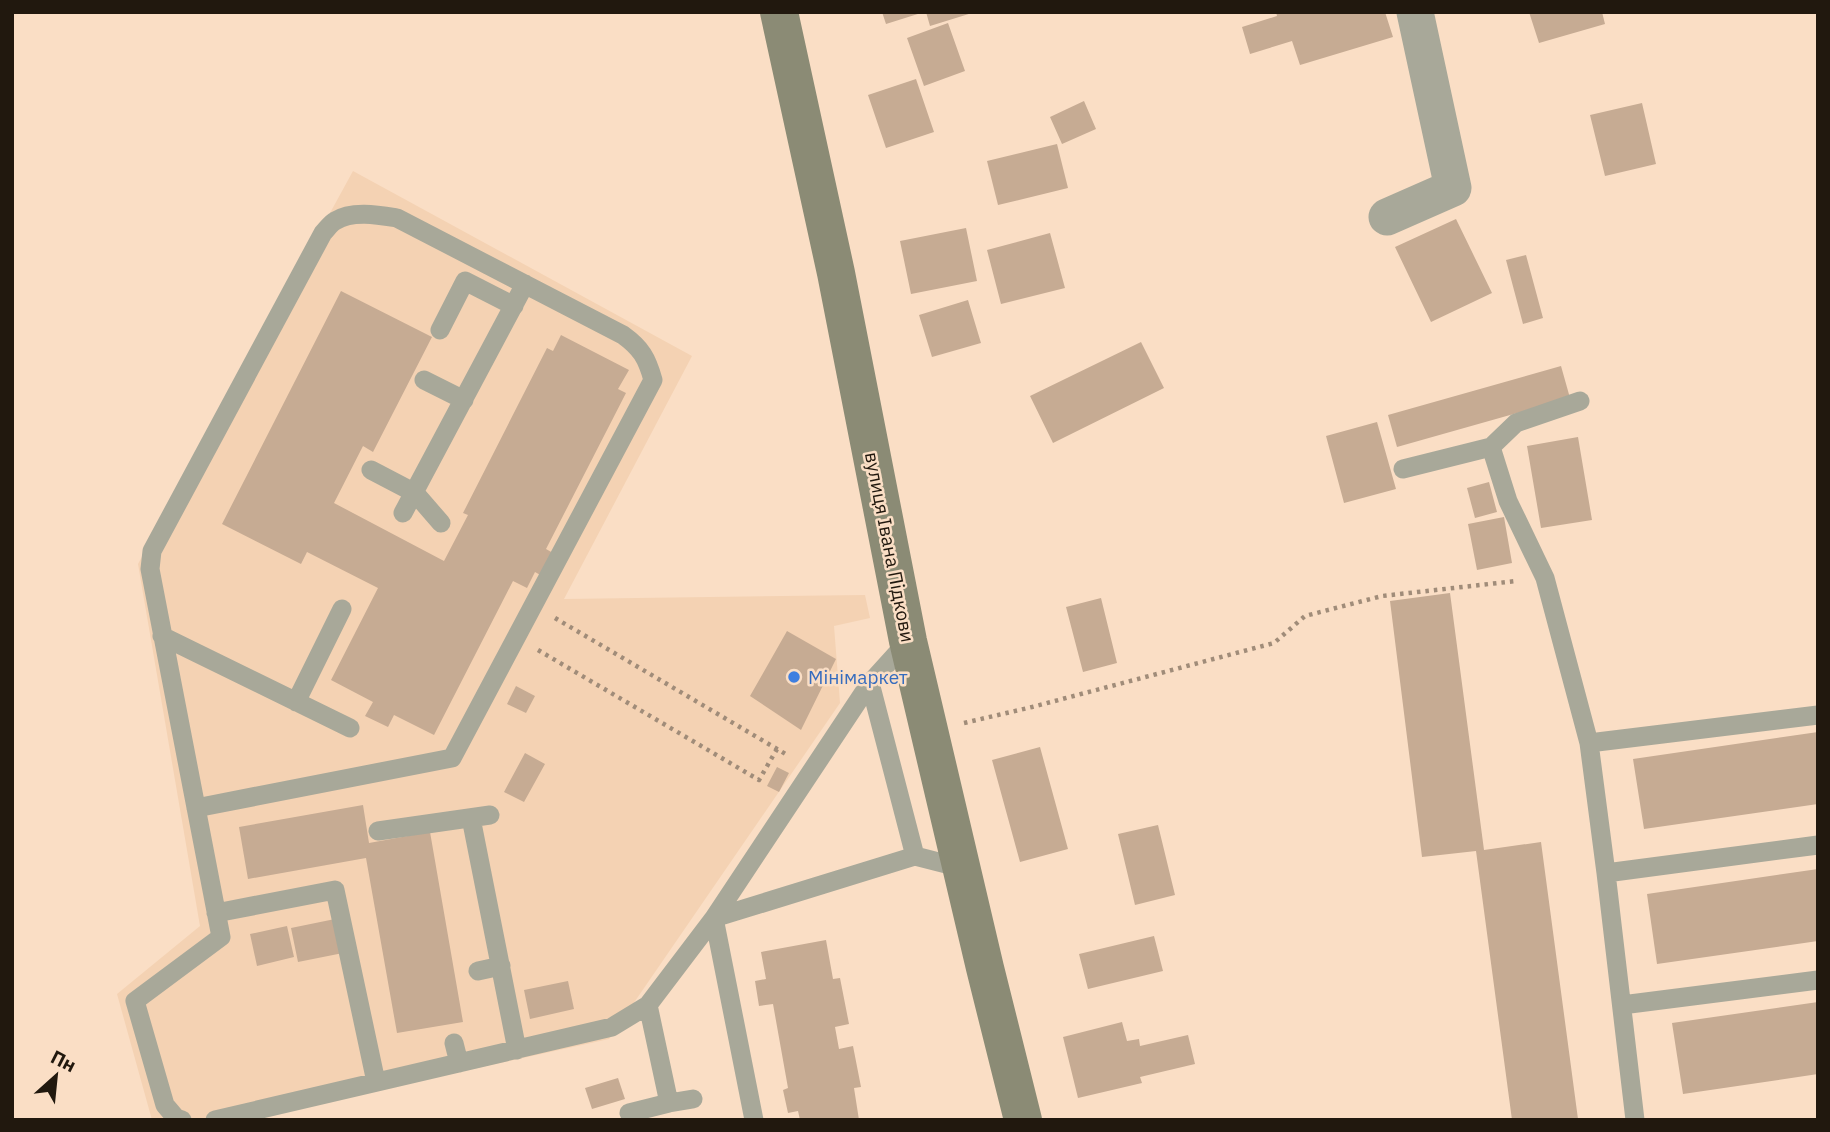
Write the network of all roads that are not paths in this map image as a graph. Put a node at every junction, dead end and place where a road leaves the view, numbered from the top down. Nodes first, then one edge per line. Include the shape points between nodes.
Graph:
1 (779, 12) edge
2 (1415, 12) edge
3 (1387, 217) dead end
4 (525, 284) junction
5 (514, 306) junction
6 (440, 330) dead end
7 (424, 380) dead end
8 (464, 400) junction
9 (1580, 401) dead end
10 (1491, 446) junction
11 (1403, 469) dead end
12 (371, 470) dead end
13 (415, 493) junction
14 (403, 513) dead end
15 (441, 523) dead end
16 (342, 609) dead end
17 (162, 636) junction
18 (908, 641) junction
19 (870, 683) junction
20 (296, 702) junction
21 (1818, 715) edge
22 (350, 728) dead end
23 (1589, 743) junction
24 (196, 808) junction
25 (378, 831) dead end
26 (1818, 845) edge
27 (915, 856) junction
28 (961, 868) junction
29 (1606, 873) junction
30 (216, 914) junction
31 (714, 918) junction
32 (501, 966) junction
33 (478, 971) dead end
34 (1818, 980) edge
35 (648, 1005) junction
36 (1622, 1005) junction
37 (454, 1043) dead end
38 (517, 1049) junction
39 (458, 1063) junction
40 (376, 1082) junction
41 (693, 1099) dead end
42 (669, 1104) junction
43 (629, 1113) dead end
44 (182, 1120) edge
45 (215, 1120) edge
46 (754, 1120) edge
47 (1023, 1120) edge
48 (1636, 1120) edge

1 - 18 street, вулиця Івана Підкови
2 - 3 street via 1453,188
4 - 5 lane
4 - 17 lane via 397,218 375,214 336,220 323,233 152,551 150,569
4 - 24 lane via 637,344 649,362 653,380 452,758
5 - 6 lane via 465,281
5 - 8 lane
7 - 8 lane
8 - 13 lane
9 - 10 lane via 1516,423
10 - 11 lane
10 - 23 lane via 1508,501 1545,578
12 - 13 lane
13 - 14 lane
13 - 15 lane
16 - 20 lane
17 - 20 lane
17 - 24 lane
18 - 19 lane
18 - 28 street, вулиця Івана Підкови
19 - 27 lane
19 - 31 lane
20 - 22 lane
21 - 23 lane
23 - 29 lane
24 - 30 lane
25 - 32 lane via 480,817
26 - 29 lane
27 - 28 lane
27 - 31 lane
28 - 47 street, вулиця Івана Підкови
29 - 36 lane
30 - 40 lane via 335,890
30 - 44 lane via 221,937 135,1000 165,1105
31 - 35 lane
31 - 46 lane
32 - 33 lane
32 - 38 lane
34 - 36 lane
35 - 38 lane via 612,1027
35 - 42 lane
36 - 48 lane
37 - 39 lane
38 - 39 lane
39 - 40 lane
40 - 45 lane
41 - 42 lane
42 - 43 lane

